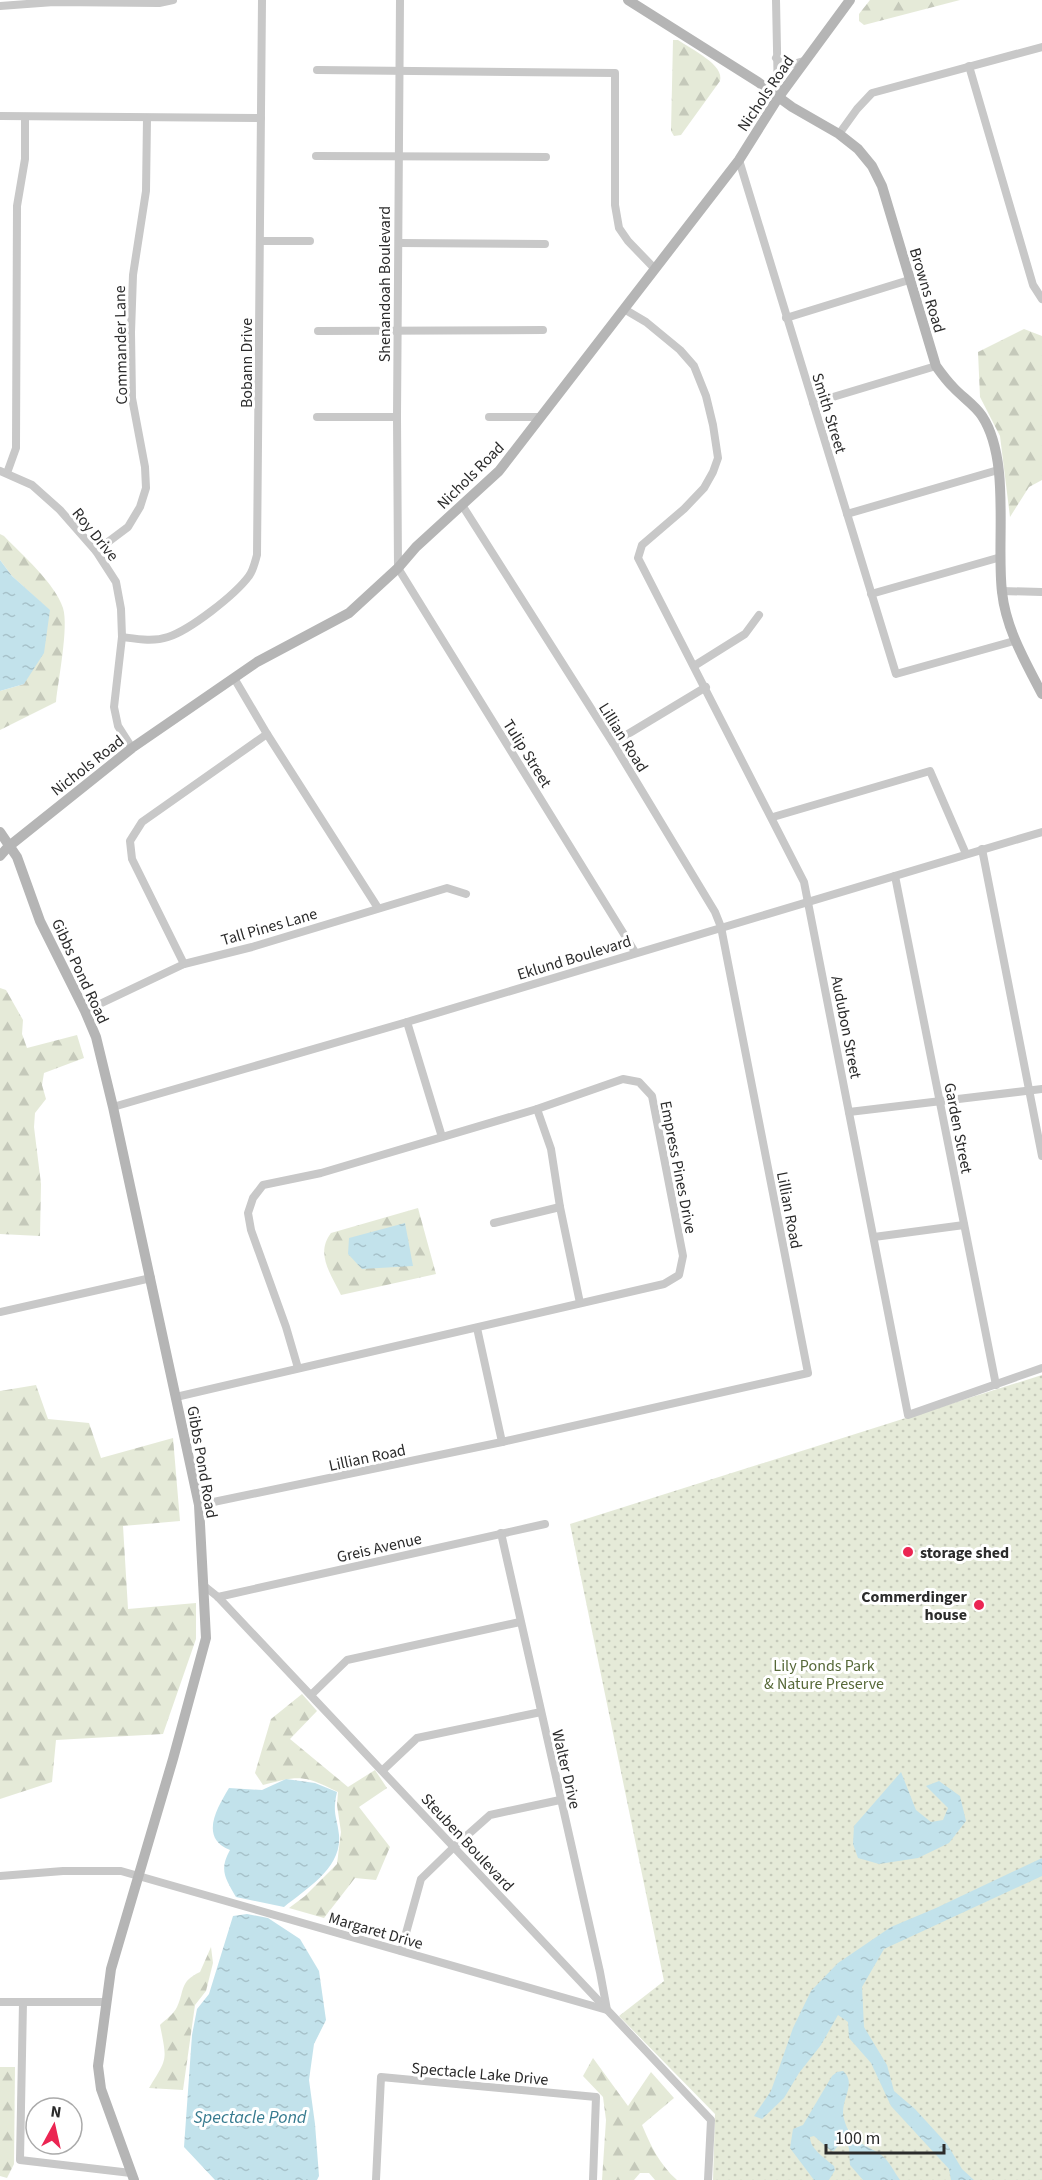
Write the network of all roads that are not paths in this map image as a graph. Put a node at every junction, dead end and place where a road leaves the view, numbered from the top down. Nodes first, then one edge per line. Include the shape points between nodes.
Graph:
1 (173, 0) edge
2 (262, 0) edge
3 (400, 0) edge
4 (628, 0) edge
5 (776, 0) edge
6 (849, 0) edge
7 (54, 1) edge
8 (0, 6) edge
9 (1042, 47) edge
10 (776, 58) junction
11 (804, 61) junction
12 (969, 66) junction
13 (317, 70) dead end
14 (399, 70) junction
15 (778, 98) junction
16 (0, 116) edge
17 (26, 117) junction
18 (147, 118) junction
19 (261, 118) junction
20 (839, 134) junction
21 (316, 156) dead end
22 (398, 157) junction
23 (546, 157) dead end
24 (739, 160) junction
25 (261, 241) junction
26 (310, 241) dead end
27 (399, 243) junction
28 (545, 244) dead end
29 (654, 268) junction
30 (909, 280) junction
31 (1042, 299) edge
32 (624, 309) junction
33 (786, 318) junction
34 (543, 330) dead end
35 (318, 331) dead end
36 (398, 331) junction
37 (936, 366) junction
38 (813, 404) junction
39 (317, 417) dead end
40 (396, 417) junction
41 (489, 417) dead end
42 (542, 417) junction
43 (998, 470) junction
44 (3, 472) edge
45 (462, 505) junction
46 (847, 514) junction
47 (96, 551) junction
48 (1001, 557) junction
49 (398, 568) junction
50 (1001, 591) junction
51 (1042, 592) edge
52 (871, 594) junction
53 (759, 615) dead end
54 (122, 637) junction
55 (1014, 641) junction
56 (694, 666) junction
57 (234, 678) junction
58 (706, 687) junction
59 (1042, 694) edge
60 (267, 734) junction
61 (613, 743) junction
62 (132, 748) junction
63 (773, 817) junction
64 (0, 832) edge
65 (1042, 832) edge
66 (8, 847) junction
67 (982, 849) junction
68 (966, 854) junction
69 (0, 856) edge
70 (895, 876) junction
71 (466, 894) dead end
72 (810, 901) junction
73 (378, 908) junction
74 (720, 927) junction
75 (635, 952) junction
76 (184, 964) junction
77 (86, 1011) junction
78 (407, 1022) junction
79 (1042, 1089) edge
80 (1029, 1090) junction
81 (940, 1102) junction
82 (113, 1107) junction
83 (537, 1109) junction
84 (849, 1112) junction
85 (442, 1137) junction
86 (1042, 1156) edge
87 (560, 1207) junction
88 (494, 1223) dead end
89 (964, 1225) junction
90 (874, 1237) junction
91 (151, 1278) junction
92 (580, 1303) junction
93 (0, 1312) edge
94 (477, 1328) junction
95 (297, 1368) junction
96 (1042, 1368) edge
97 (996, 1385) junction
98 (176, 1397) junction
99 (502, 1442) junction
100 (199, 1505) junction
101 (545, 1524) dead end
102 (501, 1533) junction
103 (203, 1585) junction
104 (218, 1597) junction
105 (520, 1622) junction
106 (311, 1695) junction
107 (541, 1712) junction
108 (382, 1770) junction
109 (560, 1800) junction
110 (454, 1847) junction
111 (138, 1875) junction
112 (0, 1876) edge
113 (400, 1951) junction
114 (23, 2001) junction
115 (0, 2002) edge
116 (106, 2002) junction
117 (607, 2010) junction
118 (132, 2177) edge
119 (376, 2180) edge
120 (593, 2180) edge
121 (708, 2180) edge

1 - 7 street
2 - 19 street, Bobann Drive
3 - 14 street, Shenandoah Boulevard
4 - 15 street, Browns Road
5 - 10 street
6 - 11 street, Nichols Road
7 - 8 street
9 - 12 street
10 - 11 street via 793,65
10 - 15 street
11 - 15 street, Nichols Road
12 - 20 street via 872,93
12 - 31 street via 1032,285
13 - 14 street
14 - 22 street, Shenandoah Boulevard
14 - 29 street via 615,73 615,205 619,228
15 - 20 street, Browns Road
15 - 24 street, Nichols Road
16 - 17 street
17 - 18 street
17 - 44 street via 25,159 17,206 16,448
18 - 19 street
18 - 47 street, Commander Lane via 146,191 133,275 131,332 132,398 146,488 128,527
19 - 25 street, Bobann Drive
20 - 30 street, Browns Road via 858,149 882,186
21 - 22 street
22 - 23 street
22 - 27 street, Shenandoah Boulevard
24 - 29 street, Nichols Road
24 - 33 street, Smith Street
25 - 26 street
25 - 54 street, Bobann Drive via 258,535 250,575 233,594 188,627 167,637
27 - 28 street
27 - 36 street, Shenandoah Boulevard
29 - 32 street, Nichols Road
30 - 33 street
30 - 37 street, Browns Road
32 - 42 street, Nichols Road
32 - 56 street, Audubon Street via 646,322 694,366 713,425 717,458 704,488 642,545 638,558
33 - 38 street, Smith Street
34 - 36 street
35 - 36 street
36 - 40 street, Shenandoah Boulevard
37 - 38 street
37 - 43 street, Browns Road via 982,416 992,438
38 - 46 street, Smith Street
39 - 40 street
40 - 49 street, Shenandoah Boulevard
41 - 42 street
42 - 45 street, Nichols Road via 499,471
43 - 46 street
43 - 48 street, Browns Road
44 - 47 street, Roy Drive via 32,485
45 - 49 street, Nichols Road
45 - 61 street, Lillian Road
46 - 52 street, Smith Street
47 - 54 street, Roy Drive via 116,582
48 - 50 street, Browns Road
48 - 52 street
49 - 57 street, Nichols Road via 349,614
49 - 75 street, Tulip Street
50 - 51 street
50 - 55 street, Browns Road
52 - 55 street, Smith Street via 896,674
53 - 56 street via 745,634
54 - 62 street, Roy Drive via 114,707 118,726
55 - 59 street, Browns Road
56 - 58 street, Audubon Street
57 - 60 street
57 - 62 street, Nichols Road
58 - 61 street
58 - 63 street, Audubon Street
60 - 73 street
60 - 76 street via 142,822 130,841 132,859
61 - 74 street, Lillian Road via 716,912
62 - 66 street, Nichols Road
63 - 68 street via 930,771
63 - 72 street, Audubon Street
64 - 66 street, Gibbs Pond Road
65 - 67 street, Eklund Boulevard
66 - 69 street, Nichols Road
66 - 77 street, Gibbs Pond Road via 17,857 40,921
67 - 68 street, Eklund Boulevard
67 - 80 street
68 - 70 street, Eklund Boulevard
70 - 72 street, Eklund Boulevard
70 - 81 street, Garden Street
71 - 73 street, Tall Pines Lane via 447,888
72 - 74 street, Eklund Boulevard
72 - 84 street, Audubon Street
73 - 76 street, Tall Pines Lane
74 - 75 street, Eklund Boulevard
74 - 99 street, Lillian Road via 808,1372
75 - 78 street, Eklund Boulevard
76 - 77 street, Tall Pines Lane
77 - 82 street, Gibbs Pond Road
78 - 82 street, Eklund Boulevard
78 - 85 street
79 - 80 street
80 - 81 street
80 - 86 street
81 - 84 street
81 - 89 street, Garden Street
82 - 91 street, Gibbs Pond Road
83 - 85 street, Empress Pines Drive
83 - 87 street via 551,1149
83 - 92 street, Empress Pines Drive via 623,1079 639,1082 652,1096 683,1256 679,1275 664,1284
84 - 90 street, Audubon Street
85 - 95 street, Empress Pines Drive via 321,1173 263,1185 253,1198 248,1213 252,1230
87 - 88 street
87 - 92 street
89 - 90 street
89 - 97 street, Garden Street
90 - 97 street, Audubon Street via 908,1415
91 - 93 street
91 - 98 street, Gibbs Pond Road
92 - 94 street, Empress Pines Drive
94 - 95 street, Empress Pines Drive
94 - 99 street
95 - 98 street, Empress Pines Drive
96 - 97 street
98 - 100 street, Gibbs Pond Road
99 - 100 street, Lillian Road
100 - 103 street, Gibbs Pond Road
101 - 102 street, Greis Avenue
102 - 104 street, Greis Avenue
102 - 105 street, Walter Drive
103 - 104 street, Steuben Boulevard
103 - 111 street, Gibbs Pond Road via 206,1638
104 - 106 street, Steuben Boulevard
105 - 106 street via 347,1660
105 - 107 street, Walter Drive
106 - 108 street, Steuben Boulevard
107 - 108 street via 417,1738
107 - 109 street, Walter Drive
108 - 110 street, Steuben Boulevard
109 - 110 street via 490,1815
109 - 117 street, Walter Drive
110 - 113 street via 421,1879
110 - 117 street, Steuben Boulevard
111 - 112 street, Margaret Drive via 121,1871 63,1871
111 - 113 street, Margaret Drive
111 - 116 street, Gibbs Pond Road via 111,1969
113 - 117 street, Margaret Drive
114 - 115 street
114 - 116 street
114 - 118 street via 20,2160
116 - 118 street, Gibbs Pond Road via 98,2066 101,2089
117 - 121 street, Steuben Boulevard via 711,2120
119 - 120 street, Spectacle Lake Drive via 381,2077 596,2097

